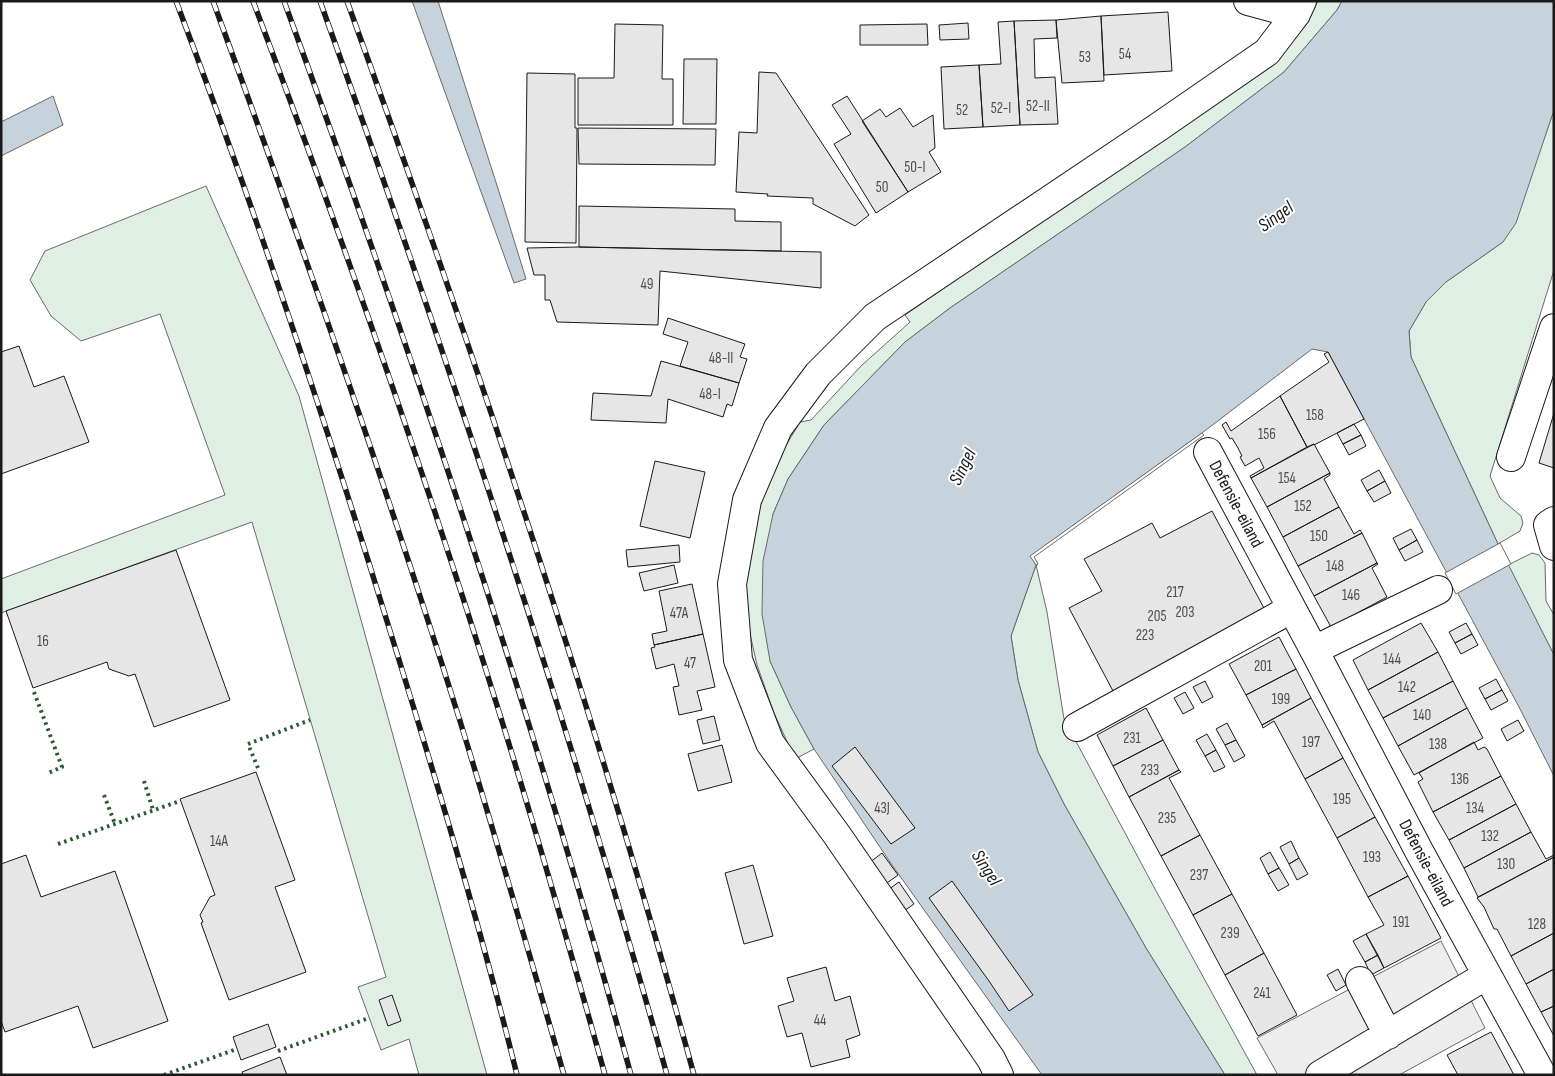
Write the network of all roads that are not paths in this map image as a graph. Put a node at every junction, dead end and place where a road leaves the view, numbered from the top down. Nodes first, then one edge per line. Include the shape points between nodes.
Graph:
1 (1248, 1) edge
2 (1299, 8) edge
3 (1554, 328) edge
4 (1208, 452) dead end
5 (1511, 457) dead end
6 (1438, 590) dead end
7 (1291, 609) junction
8 (1314, 650) junction
9 (1077, 727) dead end
10 (1487, 975) junction
11 (1360, 981) dead end
12 (1388, 1035) junction
13 (999, 1075) edge
14 (1320, 1075) edge
15 (1542, 1075) edge

1 - 2 street
2 - 13 street via 1267,52 875,317 818,374 778,428 747,500 732,584 738,660 770,742 837,835
3 - 5 street
4 - 7 street, Defensie-eiland
6 - 8 street
7 - 8 street, Defensie-eiland
7 - 9 street
8 - 10 street, Defensie-eiland
10 - 12 street
10 - 15 street, Defensie-eiland
11 - 12 street
12 - 14 street

